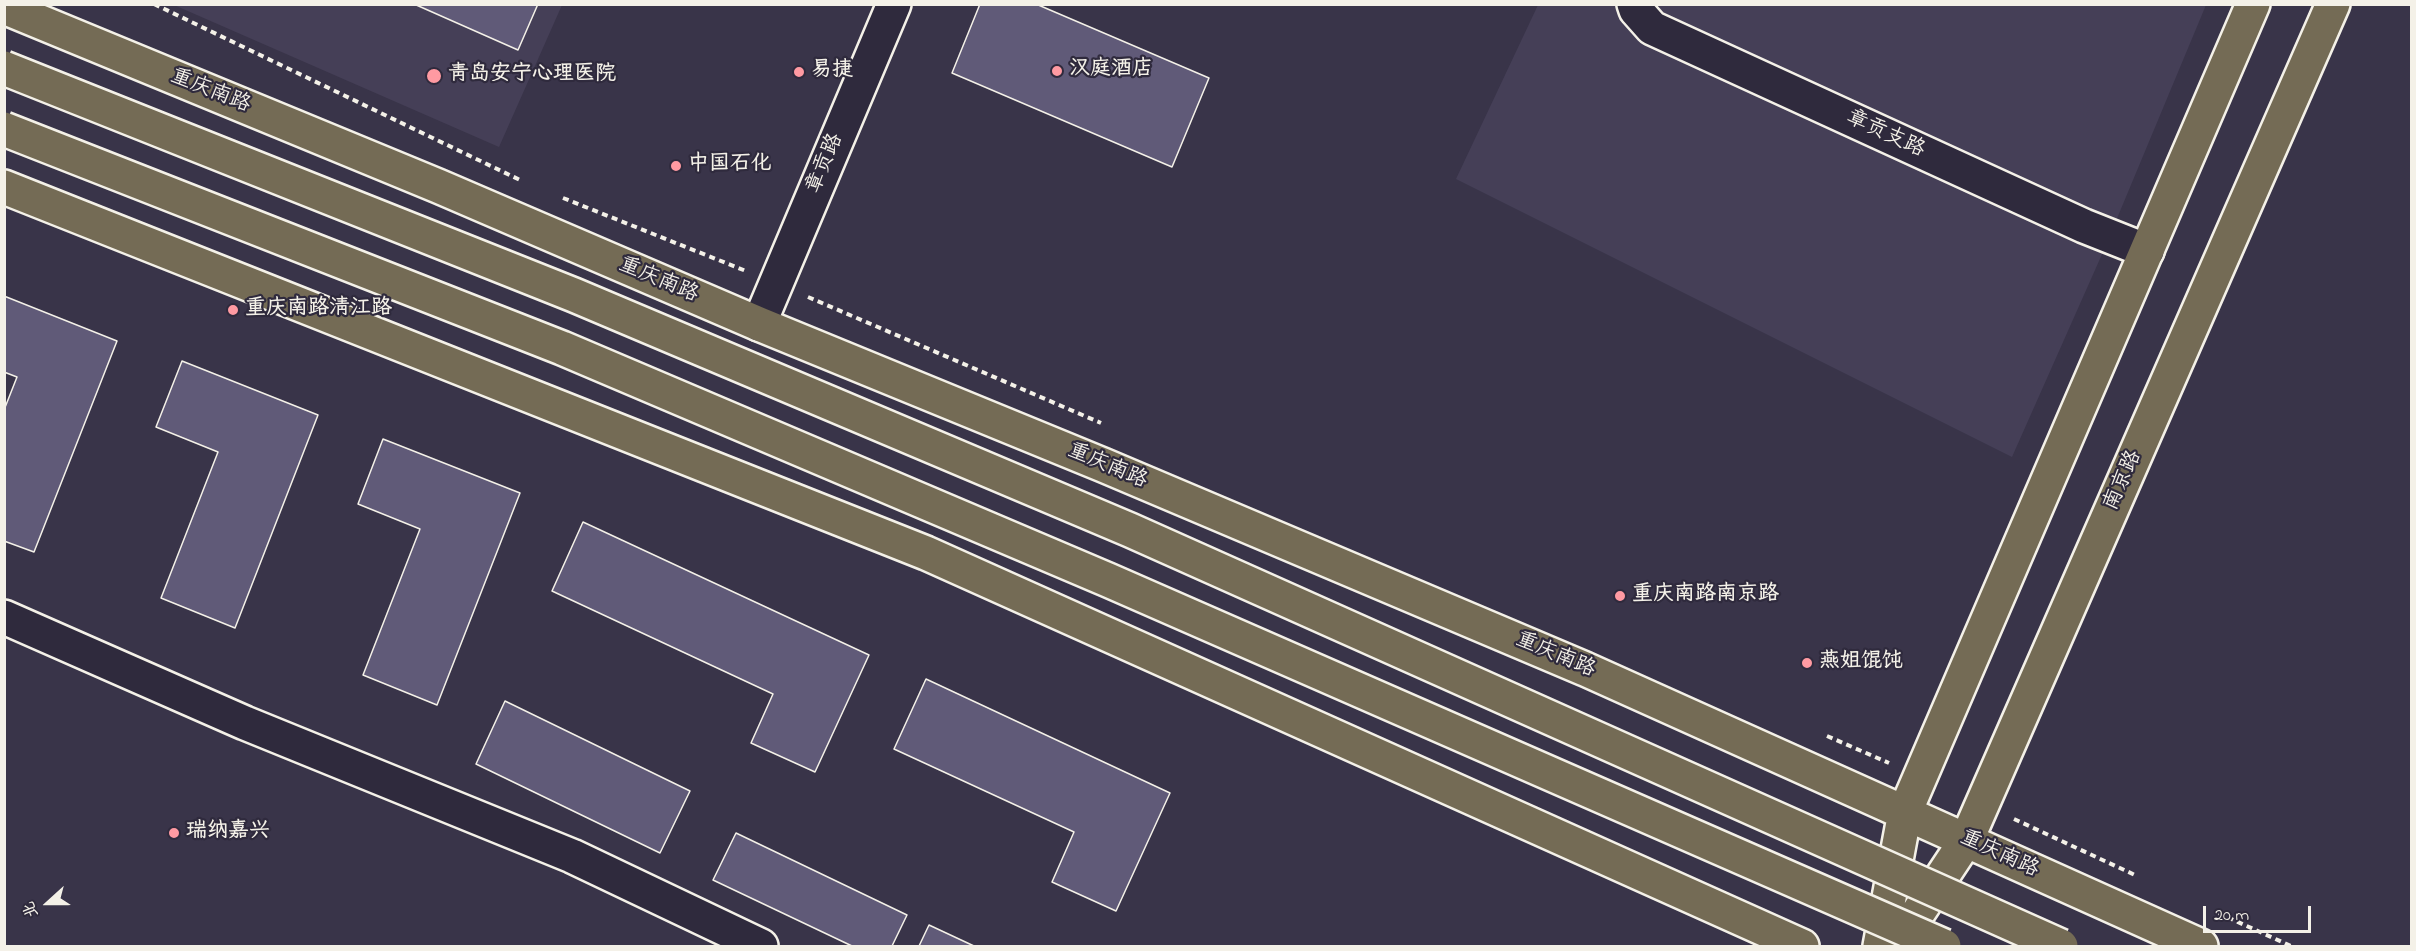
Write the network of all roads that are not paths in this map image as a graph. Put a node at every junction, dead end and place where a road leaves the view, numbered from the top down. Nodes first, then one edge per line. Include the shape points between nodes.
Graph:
1 (894, 4) edge
2 (1634, 4) edge
3 (2253, 4) edge
4 (2333, 4) edge
5 (4, 7) edge
6 (4, 68) edge
7 (4, 129) edge
8 (4, 188) edge
9 (2147, 251) junction
10 (759, 324) junction
11 (4, 617) edge
12 (1905, 812) junction
13 (1967, 839) junction
14 (760, 946) edge
15 (1802, 946) edge
16 (1880, 946) edge
17 (1896, 946) edge
18 (1944, 946) edge
19 (2061, 946) edge
20 (2201, 946) edge

1 - 10 street, 章贡路
2 - 9 street, 章贡支路 via 1652,28 2084,226
3 - 9 main road
4 - 13 main road, 南京路
5 - 10 main road, 重庆南路
6 - 19 main road, bridge via 573,295 1119,525
7 - 18 main road, bridge via 573,353 1119,585
8 - 15 main road via 926,553
9 - 12 main road
10 - 12 main road, 重庆南路 via 1585,669
11 - 14 street via 245,723 572,856
12 - 13 main road, 重庆南路
12 - 16 main road
13 - 17 main road, 南京路
13 - 20 main road, 重庆南路

